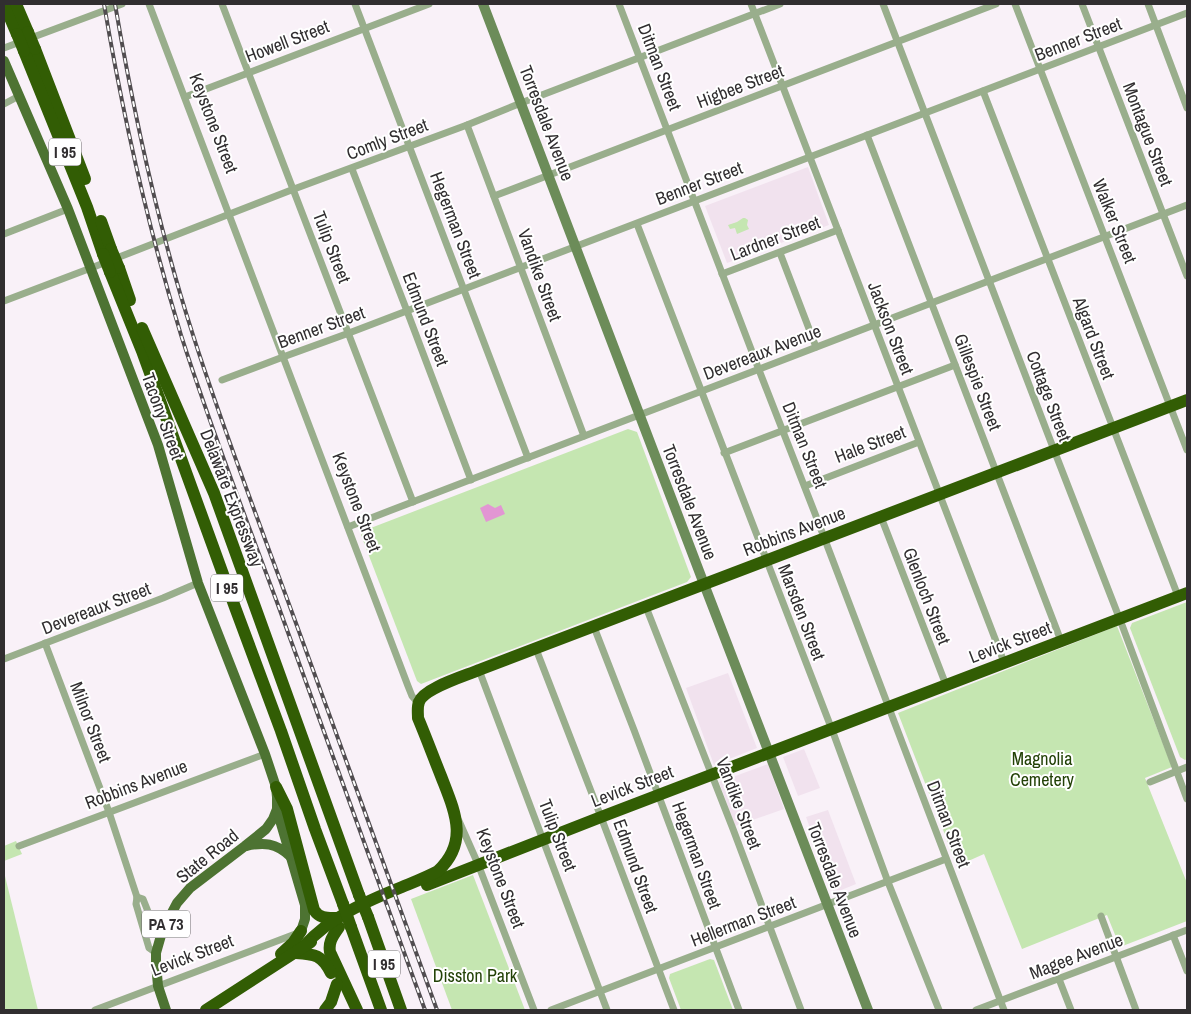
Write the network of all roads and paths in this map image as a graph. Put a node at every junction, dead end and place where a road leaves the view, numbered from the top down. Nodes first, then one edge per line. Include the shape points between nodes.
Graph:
1 (4, 4) edge
2 (16, 4) edge
3 (122, 4) edge
4 (149, 4) edge
5 (222, 4) edge
6 (355, 4) edge
7 (428, 4) edge
8 (483, 4) edge
9 (619, 4) edge
10 (751, 4) edge
11 (780, 4) edge
12 (883, 4) edge
13 (996, 4) edge
14 (1015, 4) edge
15 (1082, 4) edge
16 (1148, 4) edge
17 (1187, 13) edge
18 (755, 14) junction
19 (1156, 25) junction
20 (364, 28) junction
21 (23, 33) junction
22 (898, 41) junction
23 (1098, 47) junction
24 (4, 48) edge
25 (640, 57) junction
26 (4, 61) edge
27 (1040, 69) junction
28 (248, 72) junction
29 (782, 85) junction
30 (983, 91) junction
31 (19, 96) junction
32 (185, 97) junction
33 (522, 103) junction
34 (4, 104) edge
35 (1187, 108) edge
36 (925, 113) junction
37 (467, 125) junction
38 (667, 129) junction
39 (867, 135) junction
40 (409, 146) junction
41 (810, 158) junction
42 (352, 168) junction
43 (549, 175) junction
44 (294, 189) junction
45 (494, 196) junction
46 (695, 201) junction
47 (1187, 205) edge
48 (68, 209) junction
49 (1164, 214) junction
50 (230, 215) junction
51 (636, 224) junction
52 (838, 230) junction
53 (4, 234) edge
54 (1104, 238) junction
55 (575, 246) junction
56 (780, 253) junction
57 (1047, 260) junction
58 (91, 268) junction
59 (521, 268) junction
60 (114, 270) junction
61 (722, 274) junction
62 (1187, 276) edge
63 (989, 281) junction
64 (464, 290) junction
65 (4, 301) edge
66 (932, 303) junction
67 (407, 311) junction
68 (874, 326) junction
69 (349, 334) junction
70 (816, 347) junction
71 (282, 357) junction
72 (955, 365) junction
73 (759, 370) junction
74 (222, 380) dead end
75 (897, 387) junction
76 (701, 392) junction
77 (1187, 400) edge
78 (1170, 406) junction
79 (640, 415) junction
80 (1113, 428) junction
81 (782, 431) junction
82 (584, 436) junction
83 (918, 442) junction
84 (1054, 450) junction
85 (1187, 450) edge
86 (724, 453) junction
87 (528, 458) junction
88 (997, 473) junction
89 (471, 480) junction
90 (805, 486) junction
91 (939, 494) junction
92 (413, 502) junction
93 (881, 517) junction
94 (348, 527) junction
95 (824, 538) junction
96 (766, 560) junction
97 (198, 583) junction
98 (704, 584) junction
99 (1182, 594) edge
100 (646, 607) junction
101 (1120, 619) junction
102 (594, 627) junction
103 (1061, 641) junction
104 (45, 643) junction
105 (536, 649) junction
106 (4, 659) edge
107 (1004, 662) junction
108 (479, 670) junction
109 (946, 685) junction
110 (418, 703) junction
111 (889, 707) junction
112 (831, 729) junction
113 (769, 753) junction
114 (265, 754) junction
115 (1187, 767) edge
116 (1177, 771) junction
117 (712, 775) junction
118 (1150, 782) dead end
119 (276, 787) junction
120 (658, 795) junction
121 (1187, 799) edge
122 (277, 809) junction
123 (454, 809) junction
124 (109, 812) junction
125 (601, 816) junction
126 (544, 840) junction
127 (19, 846) dead end
128 (245, 846) junction
129 (291, 857) junction
130 (946, 859) junction
131 (478, 864) junction
132 (888, 882) junction
133 (137, 897) junction
134 (827, 904) junction
135 (1101, 916) dead end
136 (166, 924) junction
137 (343, 924) junction
138 (769, 926) junction
139 (1187, 930) edge
140 (301, 931) junction
141 (1173, 935) junction
142 (716, 948) junction
143 (300, 949) junction
144 (156, 953) junction
145 (1116, 957) junction
146 (658, 969) junction
147 (1187, 971) edge
148 (1059, 979) junction
149 (252, 981) junction
150 (337, 984) junction
151 (158, 986) junction
152 (600, 992) junction
153 (1000, 1001) junction
154 (210, 1008) edge
155 (96, 1010) edge
156 (166, 1010) edge
157 (325, 1010) edge
158 (349, 1010) edge
159 (357, 1010) edge
160 (381, 1010) edge
161 (401, 1010) edge
162 (534, 1010) edge
163 (551, 1010) edge
164 (607, 1010) edge
165 (674, 1010) edge
166 (739, 1010) edge
167 (801, 1010) edge
168 (868, 1010) edge
169 (939, 1010) edge
170 (976, 1010) edge
171 (1004, 1010) edge
172 (1071, 1010) edge
173 (1136, 1010) edge

1 - 21 highway, Delaware Expressway / I 95
2 - 21 highway, Delaware Expressway / I 95
3 - 24 street
4 - 32 street, Keystone Street
5 - 28 street, Tulip Street
6 - 20 street, Hegerman Street
7 - 20 street, Howell Street
8 - 33 street, Torresdale Avenue
9 - 25 street, Ditman Street
10 - 18 street, Jackson Street
11 - 18 street, Comly Street
12 - 22 street, Cottage Street
13 - 22 street, Higbee Street
14 - 27 street, Walker Street
15 - 23 street, Montague Street
16 - 19 street
17 - 19 street, Benner Street
18 - 25 street, Comly Street
18 - 29 street, Jackson Street
19 - 23 street, Benner Street
19 - 35 street
20 - 28 street, Howell Street
20 - 40 street, Hegerman Street
21 - 60 highway, Delaware Expressway / I 95, bridge
22 - 29 street, Higbee Street
22 - 36 street, Cottage Street
23 - 27 street, Benner Street
23 - 49 street, Montague Street
25 - 33 street, Comly Street
25 - 38 street, Ditman Street
26 - 31 main road, Tacony Street
27 - 30 street, Benner Street
27 - 54 street, Walker Street
28 - 32 street, Howell Street
28 - 44 street, Tulip Street
29 - 38 street, Higbee Street
29 - 41 street, Jackson Street
30 - 36 street, Benner Street
30 - 57 street, Algard Street
31 - 34 street
31 - 48 main road, Tacony Street
32 - 50 street, Keystone Street
33 - 37 street, Comly Street
33 - 43 street, Torresdale Avenue
36 - 39 street, Benner Street
36 - 63 street, Cottage Street
37 - 40 street, Comly Street
37 - 45 street, Vandike Street
38 - 43 street, Higbee Street
38 - 46 street, Ditman Street
39 - 41 street, Benner Street
39 - 66 street, Gillespie Street
40 - 42 street, Comly Street
40 - 64 street, Hegerman Street
41 - 46 street, Benner Street
41 - 52 street, Jackson Street
42 - 44 street, Comly Street
42 - 67 street, Edmund Street
43 - 45 street, Higbee Street
43 - 55 street, Torresdale Avenue
44 - 50 street, Comly Street
44 - 69 street, Tulip Street
45 - 59 street, Vandike Street
46 - 51 street, Benner Street
46 - 61 street, Ditman Street
47 - 49 street, Devereaux Avenue
48 - 53 street
48 - 58 main road, Tacony Street
49 - 54 street, Devereaux Avenue
49 - 62 street, Montague Street
50 - 58 street, Comly Street
50 - 71 street, Keystone Street
51 - 55 street, Benner Street
51 - 76 street, Marsden Street
52 - 56 street, Lardner Street
52 - 68 street, Jackson Street
54 - 57 street, Devereaux Avenue
54 - 78 street, Walker Street
55 - 59 street, Benner Street
55 - 79 street, Torresdale Avenue
56 - 61 street, Lardner Street
56 - 70 street
57 - 63 street, Devereaux Avenue
57 - 80 street, Algard Street
58 - 65 street, Comly Street
58 - 97 main road, Tacony Street via 158,445
59 - 64 street, Benner Street
59 - 82 street, Vandike Street
60 - 137 highway, Delaware Expressway / I 95, bridge via 343,904
60 - 161 highway, Delaware Expressway / I 95, bridge via 214,493
61 - 73 street, Ditman Street
63 - 66 street, Devereaux Avenue
63 - 84 street, Cottage Street
64 - 67 street, Benner Street
64 - 87 street, Hegerman Street
66 - 68 street, Devereaux Avenue
66 - 72 street, Gillespie Street
67 - 69 street, Benner Street
67 - 89 street, Edmund Street
68 - 70 street, Devereaux Avenue
68 - 75 street, Jackson Street
69 - 71 street, Benner Street
69 - 92 street, Tulip Street
70 - 73 street, Devereaux Avenue
71 - 74 street, Benner Street
71 - 94 street, Keystone Street
72 - 75 street
72 - 88 street, Gillespie Street
73 - 76 street, Devereaux Avenue
73 - 81 street, Ditman Street
75 - 81 street
75 - 83 street, Jackson Street
76 - 79 street, Devereaux Avenue
76 - 86 street, Marsden Street
77 - 78 highway, Robbins Avenue
78 - 80 highway, Robbins Avenue
78 - 85 street, Walker Street
79 - 82 street, Devereaux Avenue
79 - 98 street, Torresdale Avenue
80 - 84 highway, Robbins Avenue
80 - 99 street, Algard Street
81 - 86 street
81 - 90 street, Ditman Street
82 - 87 street, Devereaux Avenue
83 - 90 street, Hale Street
83 - 91 street, Jackson Street
84 - 88 highway, Robbins Avenue
84 - 101 street, Cottage Street
86 - 96 street, Marsden Street
87 - 89 street, Devereaux Avenue
88 - 91 highway, Robbins Avenue
88 - 103 street, Gillespie Street
89 - 92 street, Devereaux Avenue
90 - 95 street, Ditman Street
91 - 93 highway, Robbins Avenue
91 - 107 street, Jackson Street
92 - 94 street, Devereaux Avenue
93 - 95 highway, Robbins Avenue
93 - 109 street, Glenloch Street
94 - 110 street, Keystone Street via 408,686
95 - 96 highway, Robbins Avenue
95 - 111 street, Ditman Street
96 - 98 highway, Robbins Avenue
96 - 112 street, Marsden Street
97 - 104 street, Devereaux Street
97 - 114 main road, Tacony Street
98 - 100 highway, Robbins Avenue
98 - 113 street, Torresdale Avenue
99 - 101 highway, Levick Street
100 - 102 highway, Robbins Avenue
100 - 117 street, Vandike Street
101 - 103 highway, Levick Street
101 - 116 street, Cottage Street
102 - 105 highway, Robbins Avenue
102 - 120 street, Hegerman Street
103 - 107 highway, Levick Street
104 - 106 street, Devereaux Street
104 - 124 street, Milnor Street
105 - 108 highway, Robbins Avenue
105 - 125 street, Edmund Street
107 - 109 highway, Levick Street
108 - 110 highway, Robbins Avenue via 431,690
108 - 126 street, Tulip Street
109 - 111 highway, Levick Street
110 - 123 highway, Keystone Street via 418,718
111 - 112 highway, Levick Street
111 - 130 street, Ditman Street
112 - 113 highway, Levick Street
112 - 132 street, Marsden Street
113 - 117 highway, Levick Street
113 - 134 street, Torresdale Avenue
114 - 119 main road, Tacony Street
114 - 124 street, Robbins Avenue
115 - 116 street
116 - 118 street
116 - 121 street, Cottage Street
117 - 120 highway, Levick Street
117 - 138 street, Vandike Street
119 - 122 main road
119 - 137 highway via 287,809 314,910 322,917
120 - 125 highway, Levick Street
120 - 142 street, Hegerman Street
122 - 128 main road, State Road via 266,828
122 - 129 main road
123 - 131 street, Keystone Street
123 - 137 highway, Levick Street via 455,847 438,871 375,898
124 - 127 street, Robbins Avenue
124 - 133 street, Milnor Street
125 - 126 highway, Levick Street
125 - 146 street, Edmund Street
126 - 131 highway, Levick Street
126 - 152 street, Tulip Street
128 - 129 main road via 272,845
128 - 136 main road, State Road / PA 73 via 190,888
129 - 140 main road via 305,909
130 - 132 street, Hellerman Street
130 - 153 street, Ditman Street
131 - 137 highway, Levick Street
131 - 162 street, Keystone Street
132 - 134 street, Hellerman Street
132 - 169 street, Marsden Street
133 - 136 street, Milnor Street via 143,900 149,914
133 - 144 street, Milnor Street via 136,904 149,948
134 - 138 street, Hellerman Street
134 - 168 street, Torresdale Avenue
135 - 145 street
136 - 144 main road, State Road / PA 73
137 - 143 highway, Levick Street
137 - 159 highway via 329,947
137 - 160 highway, Delaware Expressway / I 95
138 - 142 street, Hellerman Street
138 - 167 street, Vandike Street
139 - 141 street, Magee Avenue
140 - 149 highway via 290,947
140 - 151 street, Levick Street
141 - 145 street, Magee Avenue
141 - 147 street
142 - 146 street, Hellerman Street
142 - 166 street, Hegerman Street
143 - 149 highway, Levick Street
143 - 150 highway via 322,958
144 - 151 main road, State Road / PA 73
145 - 148 street, Magee Avenue
145 - 173 street
146 - 152 street, Hellerman Street
146 - 165 street, Edmund Street
148 - 153 street, Magee Avenue
148 - 172 street
149 - 154 highway
150 - 157 highway
150 - 158 highway
151 - 155 street, Levick Street
151 - 156 main road, State Road / PA 73
152 - 163 street, Hellerman Street
152 - 164 street, Tulip Street
153 - 170 street, Magee Avenue
153 - 171 street, Ditman Street

